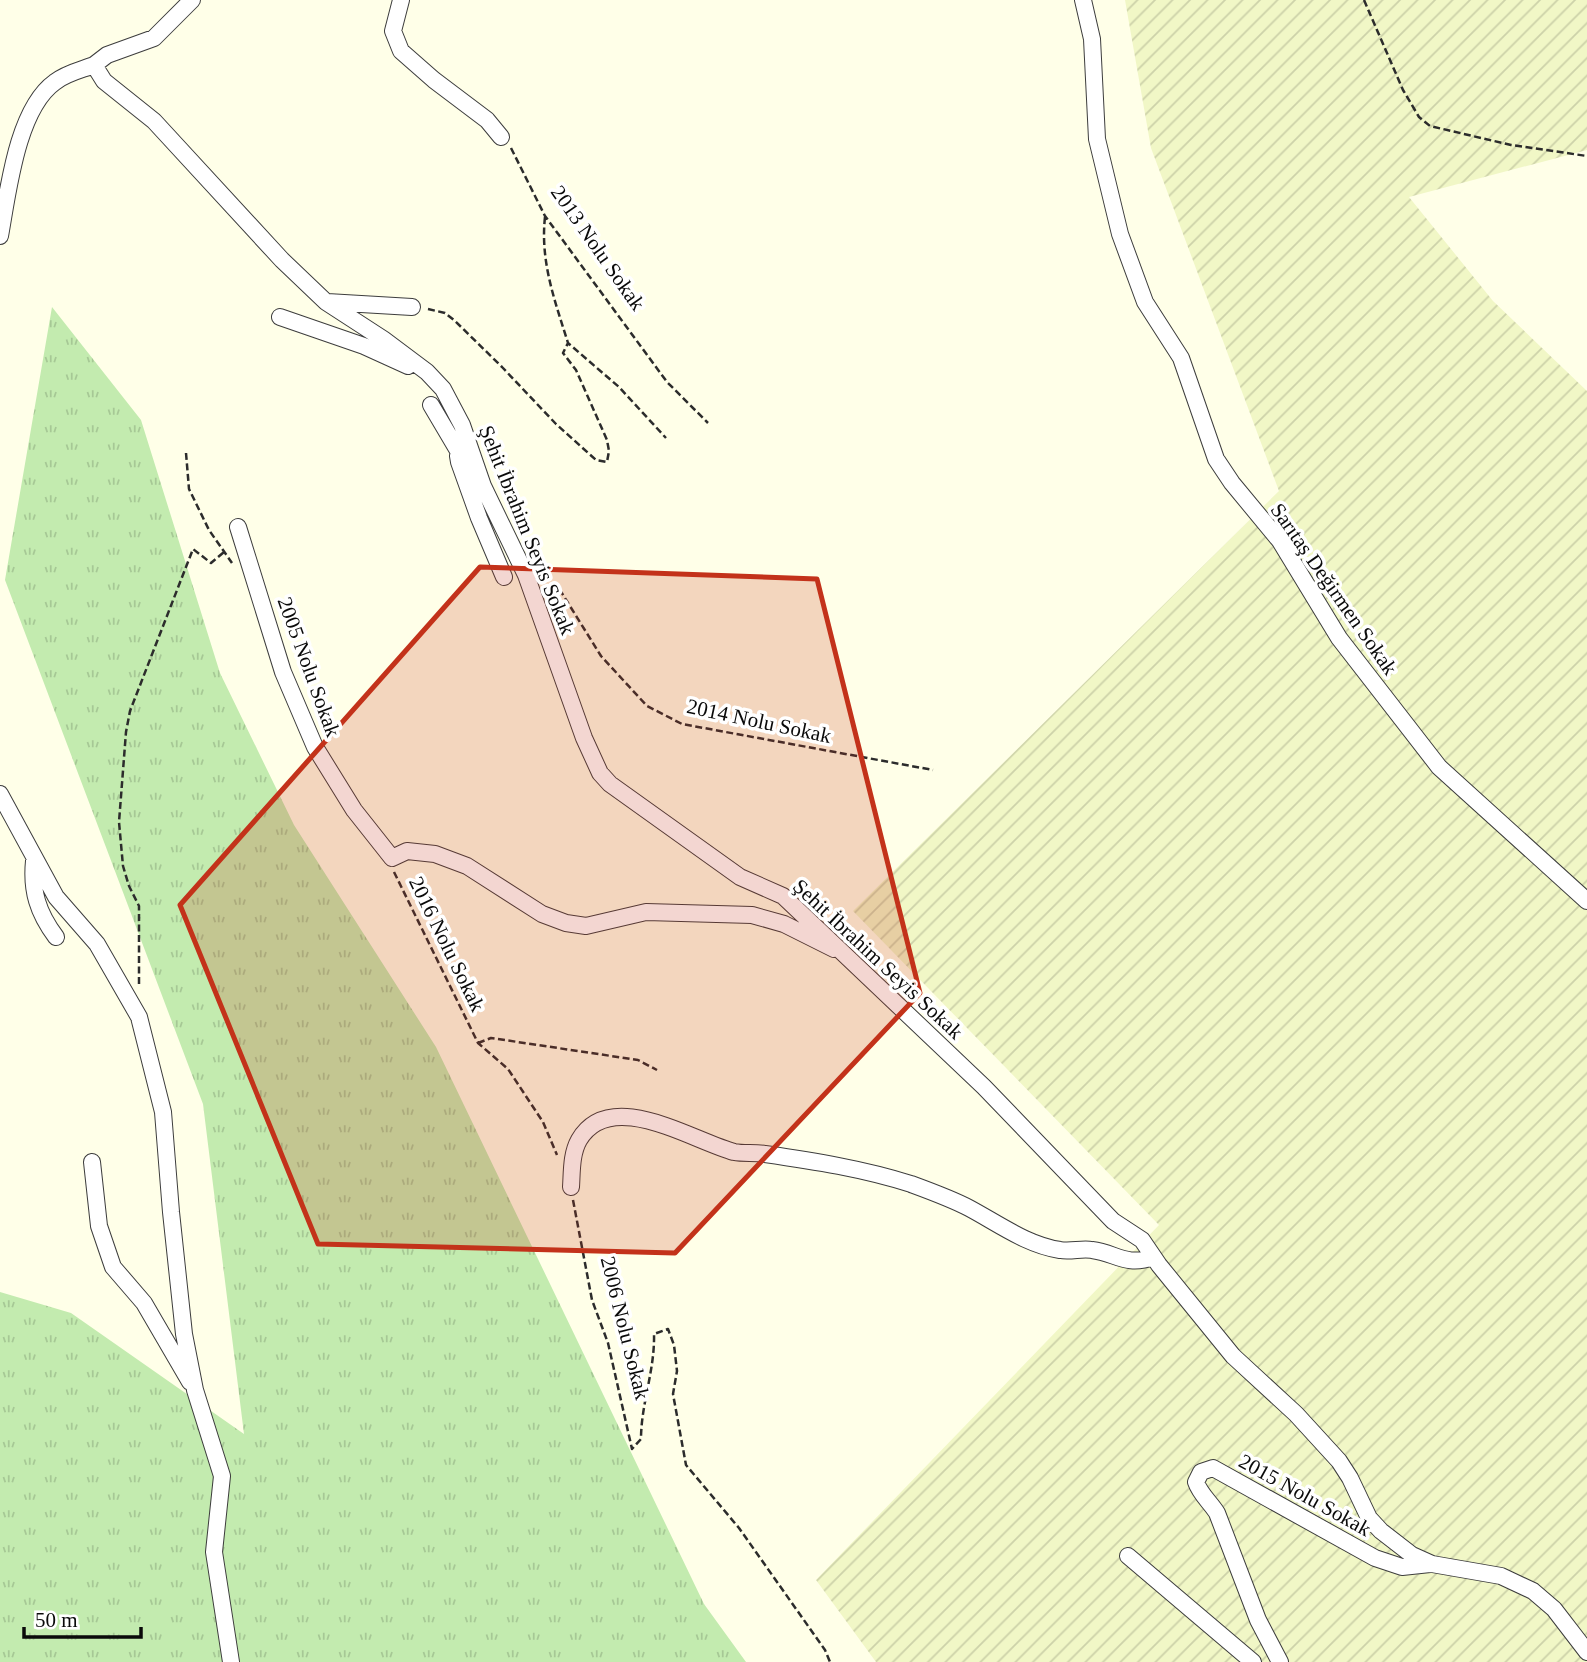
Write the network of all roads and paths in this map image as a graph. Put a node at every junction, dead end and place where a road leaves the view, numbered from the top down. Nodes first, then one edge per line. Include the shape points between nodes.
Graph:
1 (192, 0) edge
2 (401, 0) edge
3 (1083, 0) edge
4 (1364, 0) edge
5 (94, 65) junction
6 (501, 137) joint
7 (1587, 156) edge
8 (545, 216) junction
9 (0, 236) edge
10 (326, 302) junction
11 (412, 307) joint
12 (280, 317) dead end
13 (568, 343) junction
14 (427, 372) junction
15 (431, 405) dead end
16 (708, 423) dead end
17 (666, 438) dead end
18 (468, 446) junction
19 (186, 453) dead end
20 (239, 527) dead end
21 (224, 552) junction
22 (521, 565) junction
23 (235, 567) dead end
24 (504, 577) dead end
25 (933, 770) dead end
26 (0, 794) edge
27 (392, 859) junction
28 (34, 861) junction
29 (1587, 901) edge
30 (56, 937) dead end
31 (849, 957) junction
32 (139, 1017) junction
33 (478, 1043) junction
34 (657, 1070) dead end
35 (557, 1155) dead end
36 (92, 1162) dead end
37 (571, 1187) joint
38 (1153, 1257) junction
39 (195, 1390) junction
40 (1128, 1556) dead end
41 (1432, 1564) junction
42 (1587, 1652) edge
43 (232, 1662) edge
44 (830, 1662) edge
45 (1253, 1662) edge
46 (1280, 1662) edge

1 - 5 street via 154,38 107,55
2 - 6 street via 393,31 401,51 487,120
3 - 29 street, Sarıtaş Değirmen Sokak via 1092,39 1097,139 1120,234 1144,302 1181,358 1216,458 1280,541 1339,638 1439,767
4 - 7 path via 1403,90 1430,126
5 - 9 street via 54,82 35,101 13,162
5 - 10 street, Şehit İbrahim Seyis Sokak via 104,81 154,121
6 - 8 path, 2013 Nolu Sokak via 516,154
8 - 13 path via 546,269
8 - 16 path, 2013 Nolu Sokak via 667,382
10 - 11 street
10 - 14 street, Şehit İbrahim Seyis Sokak
11 - 13 path via 435,310 454,320 556,424 596,460 607,462 607,440 576,370 563,353
12 - 14 street
13 - 17 path via 628,395
14 - 18 street, Şehit İbrahim Seyis Sokak via 443,389
15 - 18 street via 457,449
18 - 22 street, Şehit İbrahim Seyis Sokak
18 - 24 street via 458,456 459,462
19 - 21 path via 189,489
20 - 27 street, 2005 Nolu Sokak via 283,672 315,747 354,810
21 - 23 path
21 - 32 path via 211,563 193,549 130,710 119,822 123,866 139,906
22 - 25 path, 2014 Nolu Sokak via 560,590 601,656 647,706 682,724
22 - 31 street, Şehit İbrahim Seyis Sokak via 600,773 625,796 740,877 783,896
26 - 28 street
27 - 31 street via 407,851 435,854 467,866 542,914 566,923 586,926 646,912 752,915 785,924
27 - 33 path, 2016 Nolu Sokak via 394,874
28 - 30 street via 35,901
28 - 32 street via 55,897 97,944
31 - 38 street, Şehit İbrahim Seyis Sokak via 1114,1221 1142,1240
32 - 39 street via 163,1112 183,1321
33 - 34 path, 2016 Nolu Sokak via 491,1038 579,1051 638,1060
33 - 35 path, 2016 Nolu Sokak via 508,1069 543,1122
36 - 39 street via 99,1226 113,1267 144,1303
37 - 38 street via 579,1140 609,1116 626,1115 736,1152 763,1153 911,1185 1039,1244 1093,1250 1132,1261
37 - 44 path, 2006 Nolu Sokak via 592,1300 608,1343 632,1449 641,1439 654,1334 668,1329 674,1345 677,1371 673,1394 686,1465 739,1528
38 - 41 street, Şehit İbrahim Seyis Sokak via 1233,1356 1339,1461 1369,1518 1412,1555
39 - 43 street via 222,1476 214,1552
40 - 45 street
41 - 42 street, Şehit İbrahim Seyis Sokak via 1501,1576 1533,1591 1554,1609
41 - 46 street, 2015 Nolu Sokak via 1402,1567 1375,1558 1213,1468 1201,1472 1196,1482 1199,1491 1217,1513 1258,1620

